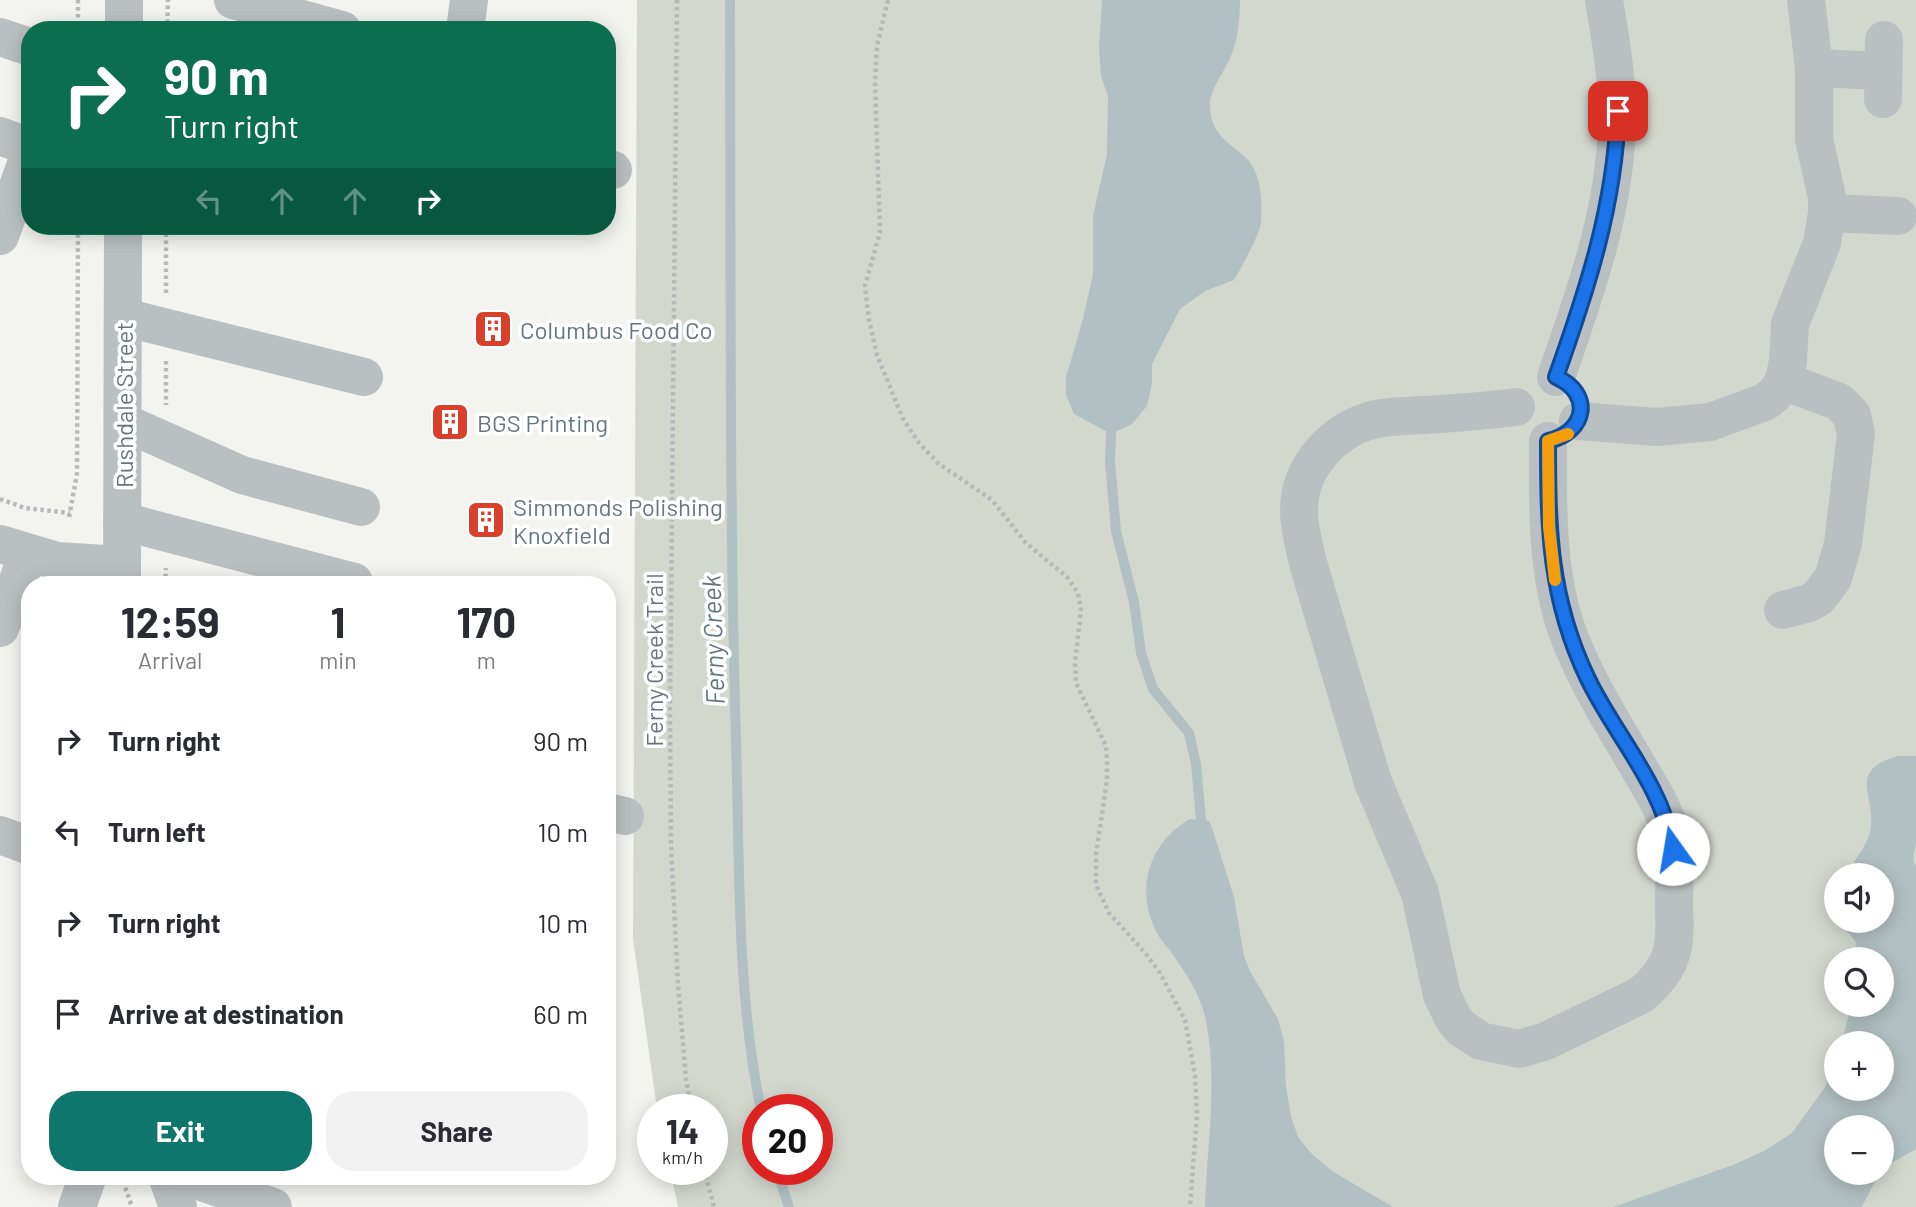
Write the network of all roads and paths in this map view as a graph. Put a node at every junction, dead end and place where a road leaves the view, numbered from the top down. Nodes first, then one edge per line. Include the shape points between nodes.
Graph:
1 (78, 0) edge
2 (124, 0) edge
3 (168, 0) edge
4 (233, 0) edge
5 (469, 0) edge
6 (677, 0) edge
7 (888, 0) edge
8 (1604, 0) edge
9 (1806, 0) edge
10 (78, 21) edge
11 (124, 21) edge
12 (167, 21) edge
13 (309, 21) edge
14 (466, 21) edge
15 (0, 37) edge
16 (21, 44) edge
17 (1814, 68) junction
18 (1883, 70) dead end
19 (0, 136) edge
20 (21, 144) edge
21 (21, 178) edge
22 (1827, 213) junction
23 (1898, 216) dead end
24 (78, 235) edge
25 (124, 235) edge
26 (0, 236) edge
27 (123, 317) junction
28 (364, 377) dead end
29 (1556, 377) junction
30 (1784, 381) junction
31 (1517, 407) junction
32 (123, 422) junction
33 (1563, 431) junction
34 (0, 499) edge
35 (361, 507) dead end
36 (122, 521) junction
37 (14, 549) edge
38 (122, 575) edge
39 (331, 576) edge
40 (1783, 610) dead end
41 (0, 628) edge
42 (0, 835) edge
43 (21, 843) edge
44 (689, 1094) edge
45 (85, 1185) edge
46 (125, 1185) edge
47 (170, 1185) edge
48 (211, 1185) edge
49 (708, 1185) edge
50 (77, 1207) edge
51 (132, 1207) edge
52 (177, 1207) edge
53 (273, 1207) edge
54 (714, 1207) edge
55 (1190, 1207) edge

1 - 10 path
2 - 11 street
3 - 12 path
4 - 13 street
5 - 14 street
6 - 44 path, Ferny Creek Trail via 671,846
7 - 55 path via 877,46 875,82 880,232 865,286 877,355 903,419 919,443 939,464 992,500 1026,543 1067,577 1078,593 1076,683 1106,747 1107,763 1096,885 1109,912 1160,973 1185,1020 1197,1115
8 - 29 street via 1616,82 1612,185 1590,274
9 - 17 street
15 - 16 street
17 - 18 street
17 - 22 street via 1814,139
19 - 20 street
21 - 26 street
22 - 23 street
22 - 30 street via 1822,243 1790,324
24 - 34 path via 77,474 69,515
25 - 27 street, Rushdale Street
27 - 28 street
27 - 32 street, Rushdale Street
29 - 31 street via 1529,382
29 - 33 street via 1566,381 1579,399
30 - 33 street via 1765,402 1710,422
30 - 40 street via 1839,402 1852,415 1856,434 1843,544 1833,578 1818,598
31 - 33 street via 1522,427 1530,435
31 - 33 street via 1384,418 1358,425 1334,439 1315,460 1299,507 1308,563 1373,782 1420,893 1446,1006 1461,1028 1480,1041 1519,1049 1533,1047 1641,995 1669,965 1674,952 1673,849 1665,816 1589,680 1559,605 1549,527
32 - 35 street via 242,475
32 - 36 street, Rushdale Street
36 - 38 street, Rushdale Street
36 - 39 street
37 - 38 street
37 - 41 street
42 - 43 street
45 - 50 street
46 - 51 path
47 - 52 street
48 - 53 street
49 - 54 path

